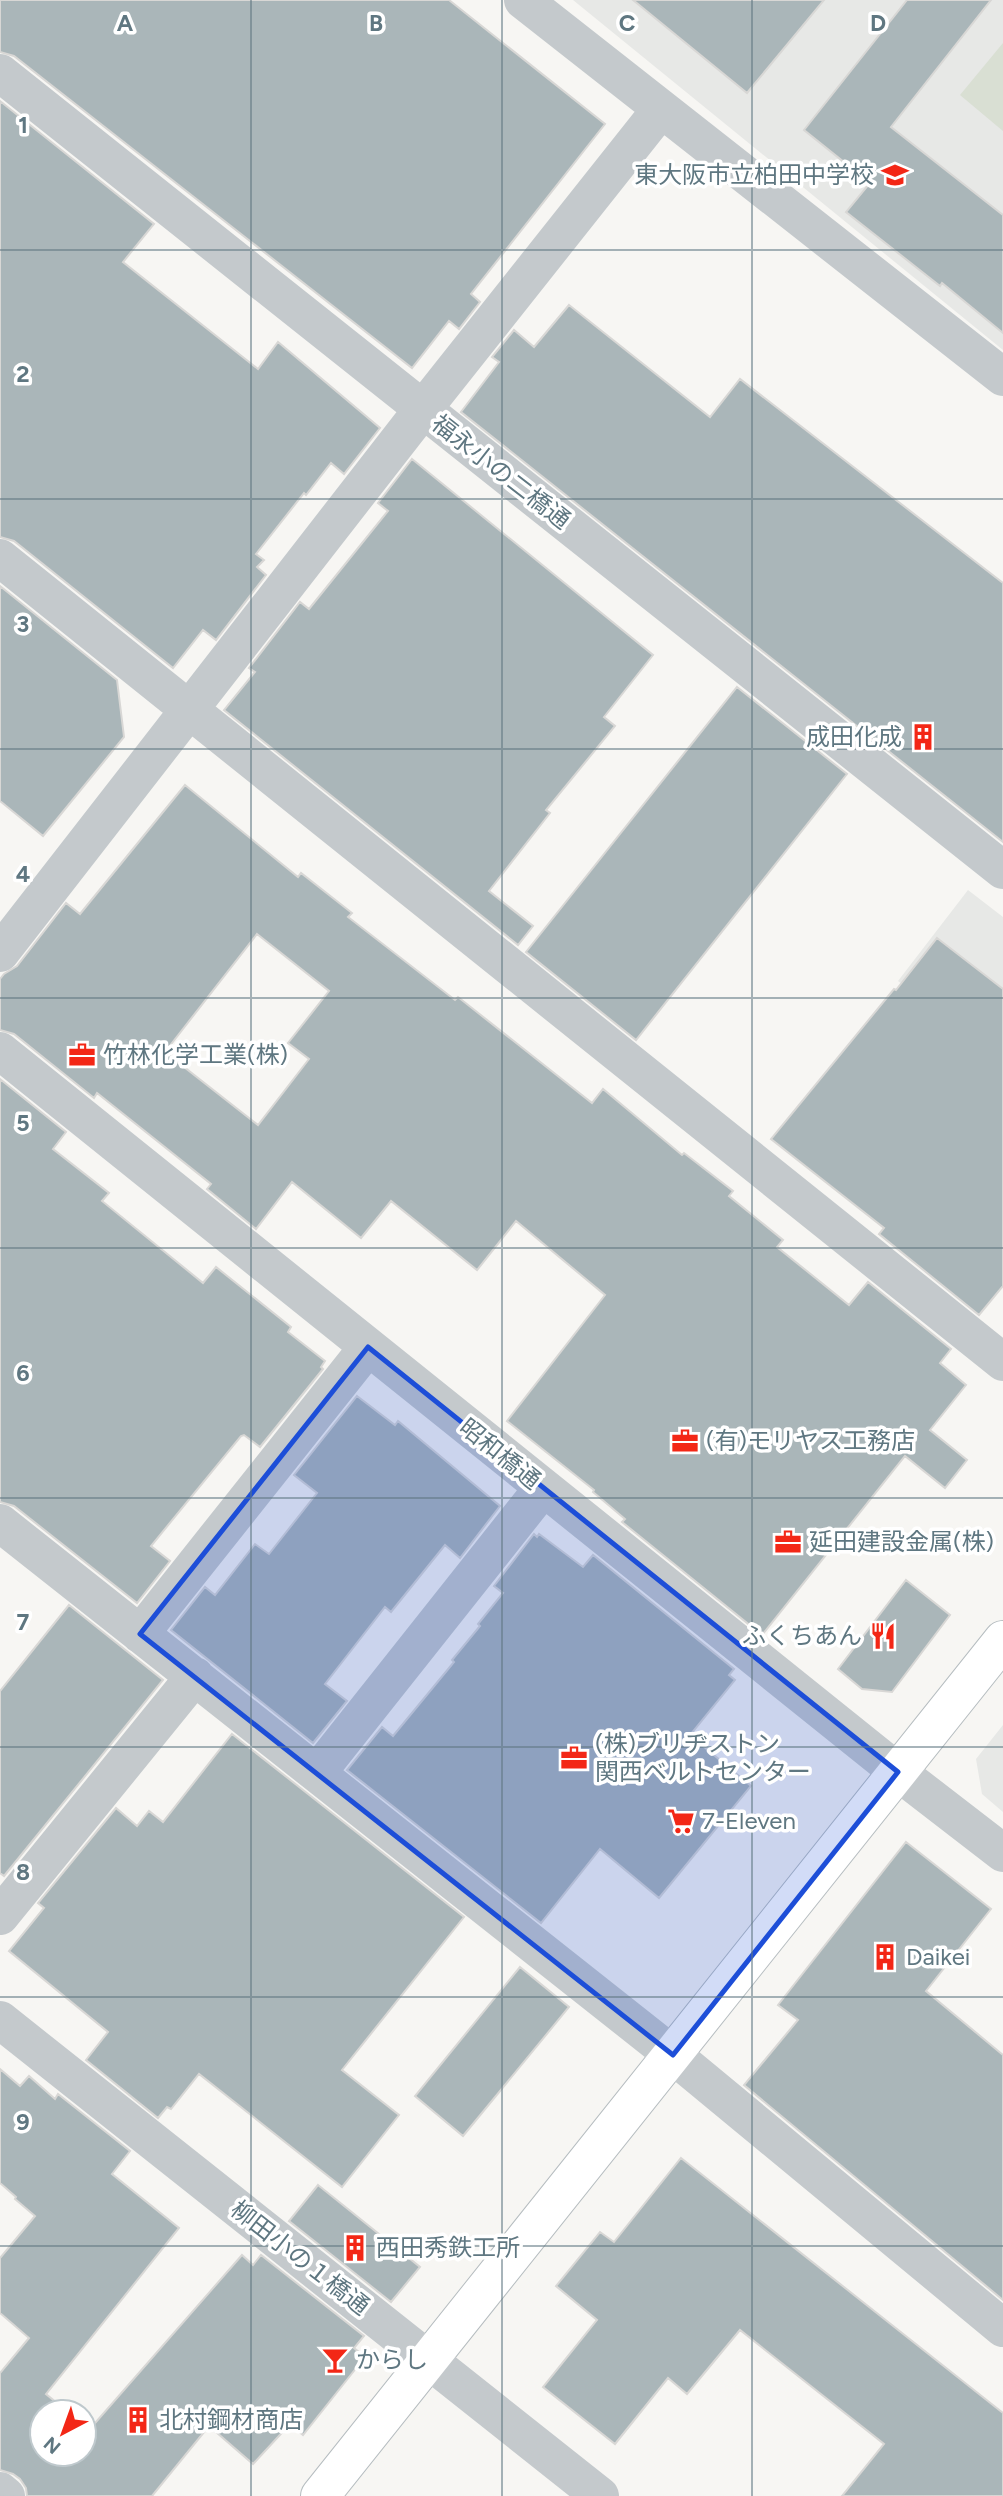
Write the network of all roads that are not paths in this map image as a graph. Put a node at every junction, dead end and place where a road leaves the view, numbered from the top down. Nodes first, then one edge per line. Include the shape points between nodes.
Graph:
1 (523, 0) edge
2 (0, 73) edge
3 (661, 109) junction
4 (1003, 377) edge
5 (423, 409) junction
6 (0, 558) edge
7 (190, 709) junction
8 (1003, 870) edge
9 (0, 953) edge
10 (0, 1051) edge
11 (368, 1347) junction
12 (1003, 1362) edge
13 (543, 1488) junction
14 (0, 1523) edge
15 (140, 1634) junction
16 (1003, 1640) edge
17 (195, 1676) junction
18 (898, 1772) junction
19 (317, 1773) junction
20 (1003, 1853) edge
21 (0, 1916) edge
22 (0, 2021) edge
23 (673, 2055) junction
24 (1003, 2328) edge
25 (429, 2361) junction
26 (0, 2491) edge
27 (6, 2496) edge
28 (320, 2496) edge
29 (600, 2496) edge

1 - 3 street
2 - 5 street, 福永小の二橋通
3 - 4 street
3 - 5 street
5 - 7 street
5 - 8 street, 福永小の二橋通
6 - 7 street
7 - 9 street
7 - 12 street
10 - 11 street, 昭和橋通
11 - 13 street, 昭和橋通
11 - 15 street
13 - 18 street, 昭和橋通
13 - 19 street
14 - 15 street
15 - 17 street
16 - 18 street
17 - 19 street
17 - 21 street
18 - 20 street, 昭和橋通
18 - 23 street
19 - 23 street
22 - 25 street, 柳田小の１橋通
23 - 24 street
23 - 25 street
25 - 28 street
25 - 29 street, 柳田小の１橋通
26 - 27 street

